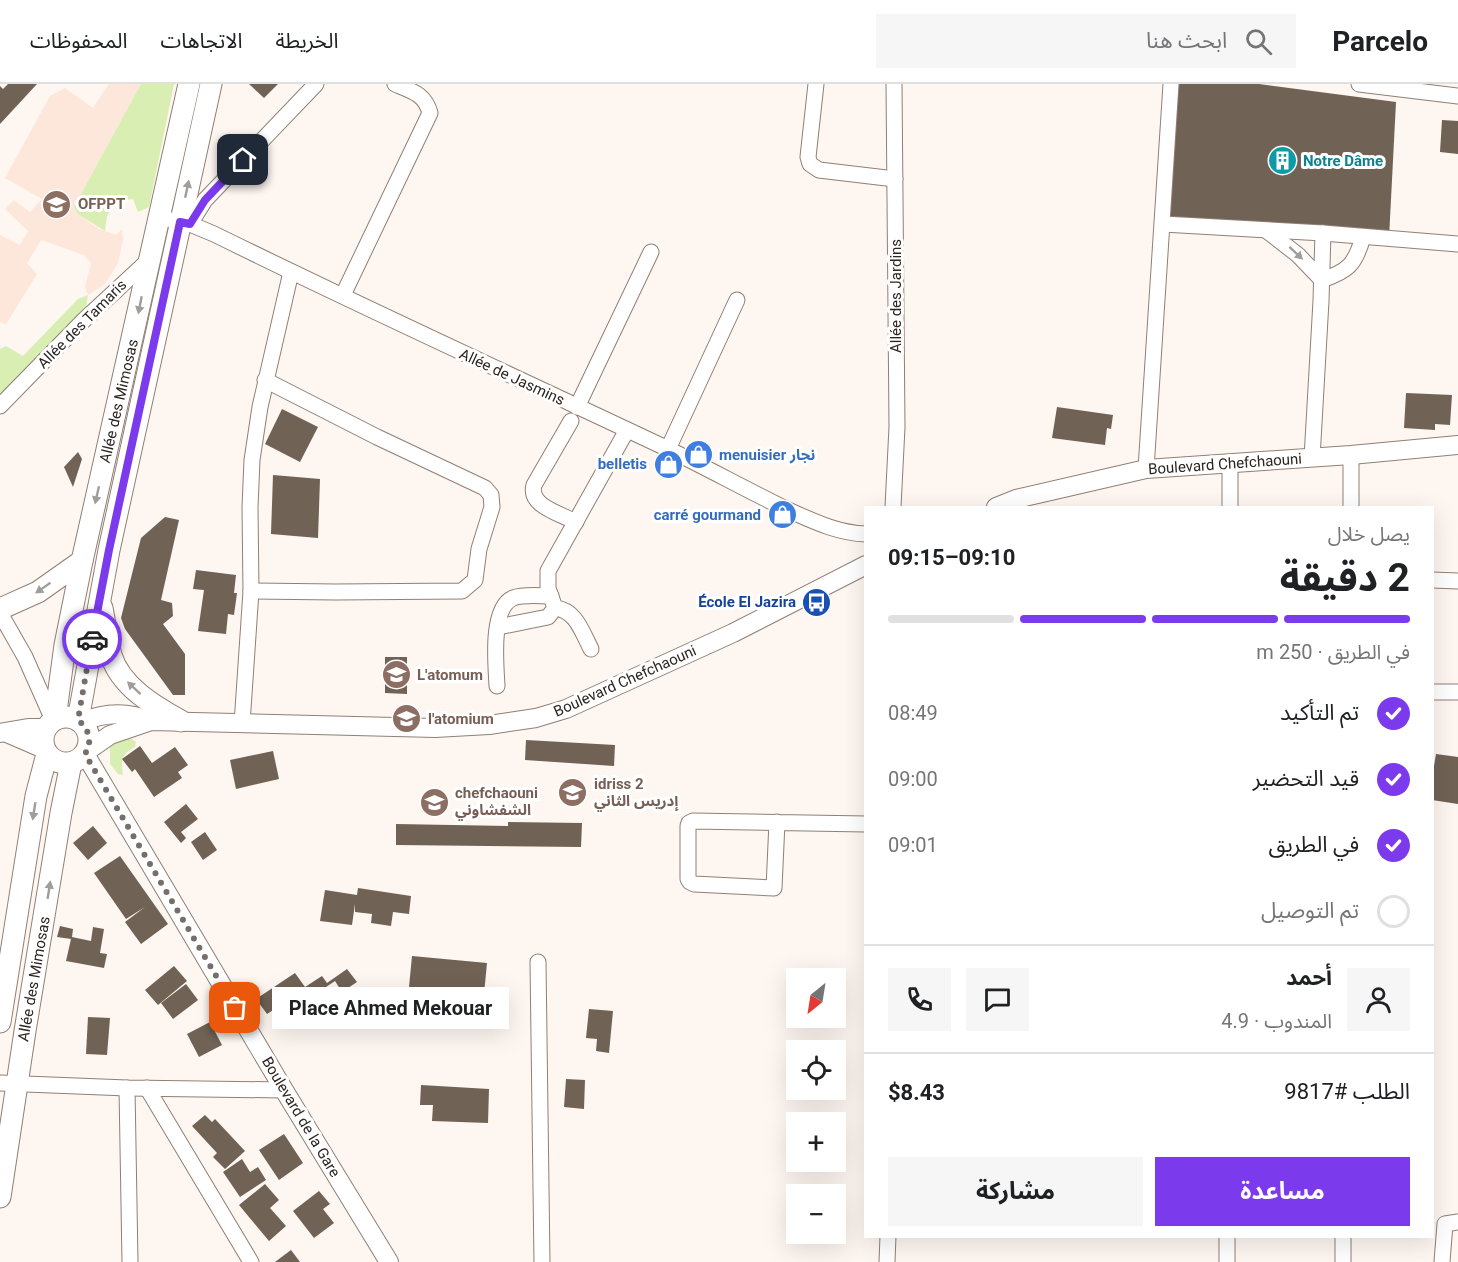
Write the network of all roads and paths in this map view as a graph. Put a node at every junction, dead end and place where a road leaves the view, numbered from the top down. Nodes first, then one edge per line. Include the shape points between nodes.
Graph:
1 (189, 84) edge
2 (211, 84) edge
3 (316, 84) edge
4 (395, 84) edge
5 (816, 84) edge
6 (894, 84) edge
7 (1171, 84) edge
8 (1359, 84) edge
9 (1402, 87) edge
10 (1458, 96) edge
11 (895, 179) junction
12 (159, 218) junction
13 (185, 223) junction
14 (1163, 224) junction
15 (1266, 230) junction
16 (1323, 233) junction
17 (1363, 237) junction
18 (1458, 244) edge
19 (651, 252) dead end
20 (150, 257) junction
21 (171, 260) junction
22 (291, 272) junction
23 (1322, 280) junction
24 (343, 295) junction
25 (738, 300) dead end
26 (265, 380) junction
27 (0, 406) edge
28 (574, 414) junction
29 (627, 430) junction
30 (1458, 445) edge
31 (668, 449) junction
32 (1351, 455) junction
33 (1312, 458) junction
34 (1230, 463) junction
35 (1146, 470) junction
36 (893, 506) edge
37 (999, 506) edge
38 (1230, 506) edge
39 (1352, 506) edge
40 (576, 522) junction
41 (864, 534) edge
42 (82, 561) junction
43 (864, 566) edge
44 (1434, 580) edge
45 (1458, 580) edge
46 (250, 591) junction
47 (100, 596) junction
48 (553, 602) junction
49 (0, 611) edge
50 (498, 627) junction
51 (591, 649) dead end
52 (497, 686) dead end
53 (1434, 692) edge
54 (1458, 692) edge
55 (80, 721) junction
56 (181, 721) junction
57 (151, 722) junction
58 (242, 724) junction
59 (4, 733) edge
60 (49, 734) junction
61 (81, 756) junction
62 (777, 822) junction
63 (864, 824) edge
64 (538, 962) dead end
65 (0, 1022) edge
66 (0, 1028) edge
67 (25, 1031) junction
68 (8, 1083) edge
69 (127, 1088) junction
70 (147, 1088) junction
71 (284, 1090) junction
72 (0, 1197) edge
73 (1458, 1222) edge
74 (888, 1238) edge
75 (1227, 1238) edge
76 (1343, 1238) edge
77 (130, 1262) edge
78 (251, 1262) edge
79 (389, 1262) edge
80 (542, 1262) edge
81 (887, 1262) edge
82 (1227, 1262) edge
83 (1236, 1262) edge
84 (1343, 1262) edge
85 (1442, 1262) edge

1 - 12 main road, Allée des Mimosas
13 -> 2 main road, Allée des Mimosas
3 - 13 street
4 - 24 street via 418,94 427,102 430,113
5 - 11 street via 810,164 819,170
6 - 11 street, Allée des Jardins
7 - 14 street
8 - 9 street
9 - 10 street
11 - 36 street, Allée des Jardins via 897,427
12 - 13 street, Allée de Jasmins
12 - 20 main road, Allée des Mimosas
13 - 21 main road, Allée des Mimosas
13 - 22 street, Allée de Jasmins
14 - 15 street
14 - 35 street
15 - 16 street
15 -> 23 street
16 - 17 street
16 - 23 street
17 - 18 street
17 - 23 street via 1346,270
19 - 28 street
20 - 21 street
20 - 27 street, Allée des Tamaris
20 -> 42 main road, Allée des Mimosas
21 - 47 main road, Allée des Mimosas
22 - 24 street, Allée de Jasmins
22 - 26 street
23 - 33 street
24 - 28 street, Allée de Jasmins
25 - 31 street
26 - 46 street via 252,460
26 - 46 street via 485,488 491,495 492,507 478,549 475,580 462,591
28 - 29 street, Allée de Jasmins
28 - 40 street via 533,493 537,502
29 - 31 street, Allée de Jasmins
29 - 40 street
30 - 32 street, Boulevard Chefchaouni
31 - 41 street, Allée de Jasmins via 821,525
32 - 33 street, Boulevard Chefchaouni
32 - 39 street
33 - 34 street, Boulevard Chefchaouni
34 - 35 street, Boulevard Chefchaouni
34 - 38 street
35 - 37 street, Boulevard Chefchaouni
40 - 48 street via 549,571 548,588
42 -> 49 main road via 38,592
42 - 60 main road, Allée des Mimosas
43 - 58 street, Boulevard Chefchaouni via 733,633 566,709 536,718 435,728
44 - 45 street
46 - 58 street
47 - 55 main road, Allée des Mimosas
56 -> 47 main road via 150,702 121,674 111,656
48 - 50 street via 548,617
48 - 50 street via 519,597 509,601 500,614
48 - 51 street via 575,617
49 - 60 street via 25,657
50 - 52 street
53 - 54 street
55 - 57 street, Boulevard Chefchaouni via 120,713
55 - 60 main road via 67,716
55 - 61 main road via 89,734
56 - 57 street, Boulevard Chefchaouni
56 - 58 street, Boulevard Chefchaouni
57 - 61 street, Boulevard Chefchaouni via 110,735
59 - 60 street via 28,728
60 - 61 main road via 58,762
60 -> 65 main road, Allée des Mimosas
67 -> 61 main road, Allée des Mimosas via 62,805
61 - 71 street, Boulevard de la Gare
62 - 62 street via 689,823 688,879 694,884 774,888
62 - 63 street
64 - 80 street
66 - 67 street
67 - 68 main road, Allée des Mimosas
68 - 69 street
68 - 72 main road, Allée des Mimosas
69 - 70 street
69 - 77 street
70 - 71 street
70 - 78 street
71 - 79 street, Boulevard de la Gare
73 - 85 street via 1445,1224
74 - 81 street
75 - 82 street
76 - 84 street
82 - 83 street

